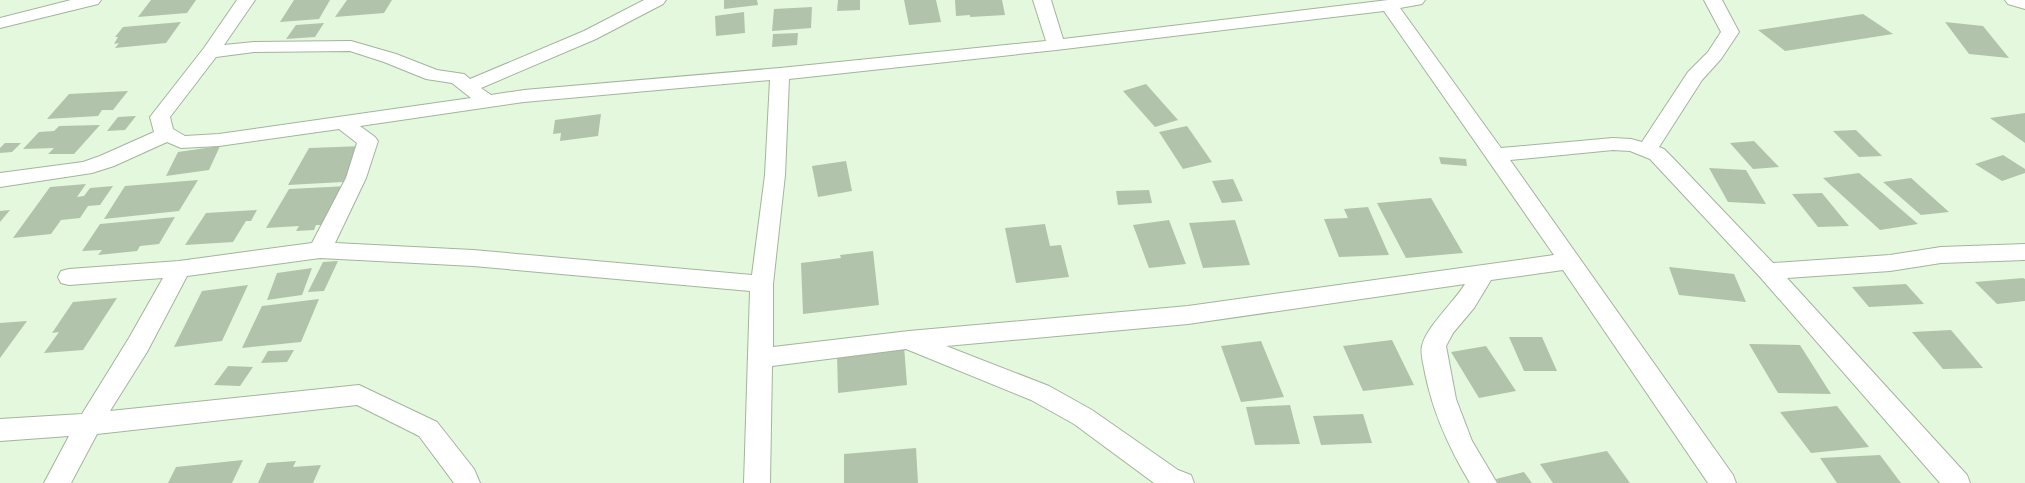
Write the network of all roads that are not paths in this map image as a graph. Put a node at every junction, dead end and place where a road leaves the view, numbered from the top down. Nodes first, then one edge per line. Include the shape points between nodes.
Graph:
1 (92, 0) edge
2 (246, 0) edge
3 (657, 0) edge
4 (1042, 0) edge
5 (1416, 0) edge
6 (1713, 0) edge
7 (2014, 0) edge
8 (2025, 4) edge
9 (1389, 5) junction
10 (0, 23) edge
11 (1056, 46) junction
12 (210, 52) junction
13 (780, 74) junction
14 (469, 86) junction
15 (487, 101) junction
16 (341, 121) junction
17 (168, 134) junction
18 (1648, 150) junction
19 (1496, 155) junction
20 (0, 180) edge
21 (320, 250) junction
22 (2025, 252) edge
23 (1569, 261) junction
24 (179, 269) junction
25 (1768, 271) junction
26 (1484, 273) junction
27 (69, 277) dead end
28 (762, 284) junction
29 (909, 340) junction
30 (761, 358) junction
31 (89, 424) junction
32 (0, 430) edge
33 (57, 483) edge
34 (467, 483) edge
35 (756, 483) edge
36 (1181, 483) edge
37 (1484, 483) edge
38 (1723, 483) edge
39 (1957, 483) edge

1 - 10 street
2 - 12 street
3 - 14 street via 590,34
4 - 11 street
5 - 9 street
6 - 18 street via 1730,32 1715,55 1695,76
7 - 8 street
9 - 11 street
9 - 19 street
11 - 13 street
12 - 14 street via 254,47 351,46 433,75 456,78
12 - 17 street via 160,117 164,132
13 - 15 street
13 - 28 street via 775,175
14 - 15 street
15 - 16 street
16 - 17 street via 219,140 181,142
16 - 21 street via 368,141 356,178
17 - 20 street via 107,162 84,168
18 - 19 street via 1631,145 1613,144
18 - 25 street via 1657,154 1666,163
19 - 23 street
21 - 24 street
21 - 28 street via 473,258
22 - 25 street via 1941,255 1890,263
23 - 26 street
23 - 38 street
24 - 27 street
24 - 31 street via 138,345
25 - 39 street
26 - 29 street via 1188,315
26 - 37 street via 1466,302 1444,327 1434,346 1443,399 1461,445
28 - 30 street
29 - 30 street
29 - 36 street via 1040,393 1083,417 1168,478
30 - 35 street
31 - 32 street
31 - 33 street
31 - 34 street via 359,395 428,429

